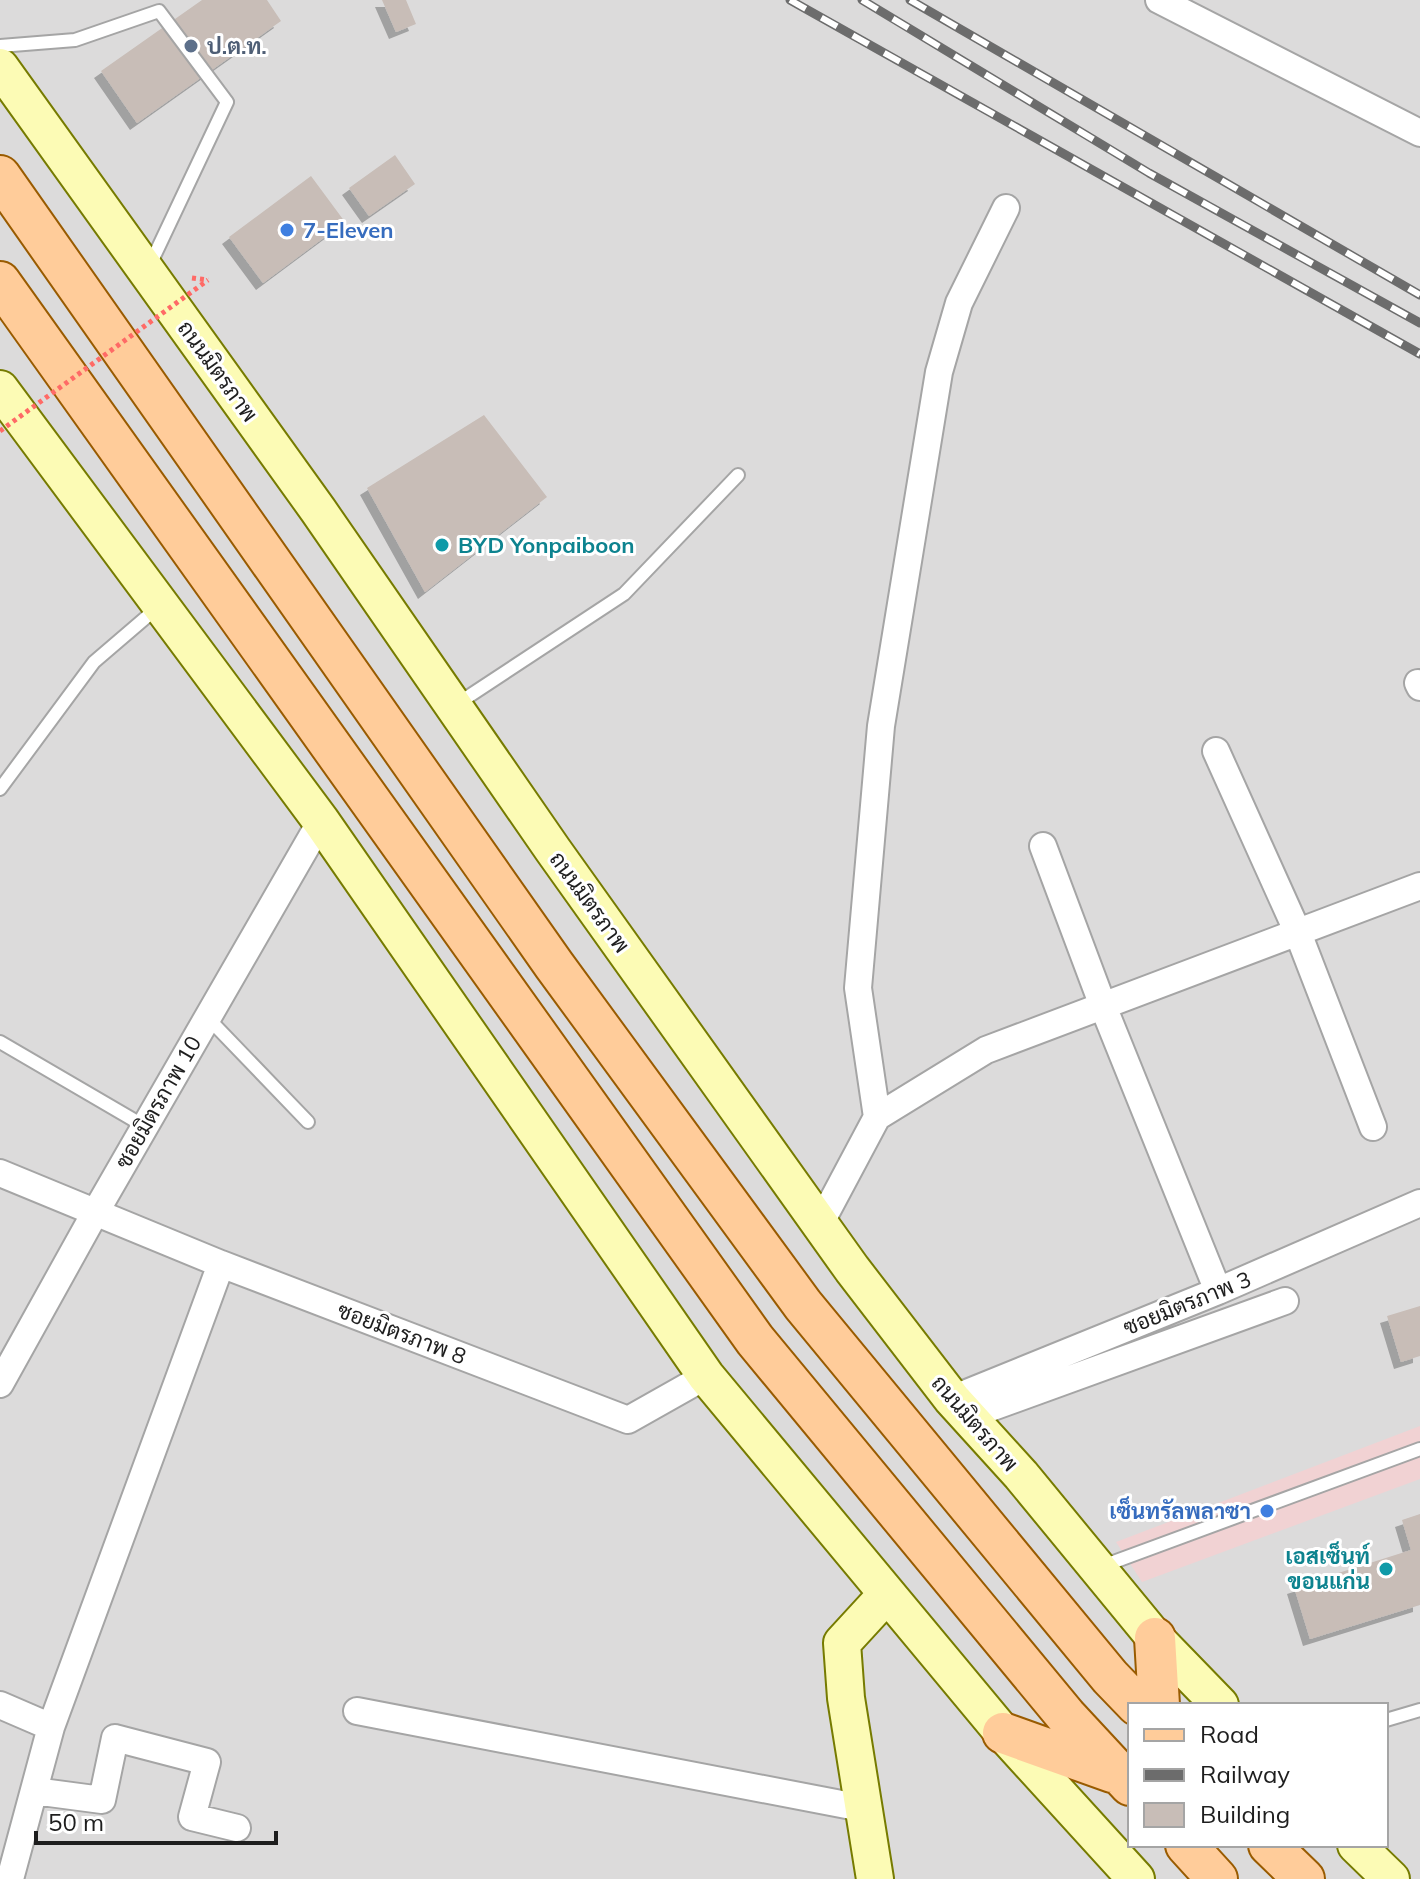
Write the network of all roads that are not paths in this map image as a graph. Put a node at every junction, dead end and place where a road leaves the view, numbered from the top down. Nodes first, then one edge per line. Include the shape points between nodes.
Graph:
1 (1159, 0) edge
2 (0, 46) edge
3 (0, 67) edge
4 (1420, 133) edge
5 (0, 176) edge
6 (1006, 208) dead end
7 (147, 272) junction
8 (0, 282) edge
9 (0, 389) edge
10 (738, 475) dead end
11 (159, 606) junction
12 (454, 706) junction
13 (1216, 751) dead end
14 (0, 789) edge
15 (321, 821) junction
16 (1043, 846) dead end
17 (1420, 886) edge
18 (1298, 933) junction
19 (1103, 1006) junction
20 (207, 1017) junction
21 (0, 1042) edge
22 (877, 1117) junction
23 (308, 1122) dead end
24 (144, 1126) junction
25 (1373, 1127) dead end
26 (0, 1173) edge
27 (1420, 1203) edge
28 (95, 1213) junction
29 (820, 1224) junction
30 (221, 1264) junction
31 (1218, 1291) junction
32 (1285, 1301) dead end
33 (706, 1376) junction
34 (0, 1384) edge
35 (960, 1407) junction
36 (1420, 1449) edge
37 (1097, 1568) junction
38 (887, 1594) junction
39 (1155, 1638) junction
40 (1135, 1703) edge
41 (1159, 1703) edge
42 (1218, 1703) edge
43 (0, 1705) edge
44 (1420, 1710) edge
45 (357, 1711) dead end
46 (1388, 1719) edge
47 (51, 1727) junction
48 (1003, 1733) junction
49 (1125, 1780) edge
50 (34, 1791) junction
51 (862, 1808) junction
52 (237, 1828) dead end
53 (1188, 1847) edge
54 (1271, 1847) edge
55 (1358, 1847) edge
56 (10, 1879) edge
57 (875, 1879) edge
58 (1136, 1879) edge
59 (1217, 1879) edge
60 (1304, 1879) edge
61 (1391, 1879) edge

1 - 4 street
2 - 7 lane via 75,40 159,11 227,102
3 - 7 main road, ถนนมิตรภาพ
5 - 40 main road via 554,965 803,1305
6 - 22 street via 959,303 939,372 881,726 858,988
7 - 12 main road, ถนนมิตรภาพ
8 - 49 main road via 755,1340
9 - 11 main road
10 - 12 lane via 624,594
11 - 14 lane via 94,662
11 - 15 main road
12 - 29 main road, ถนนมิตรภาพ
13 - 18 street
15 - 20 street, ซอยมิตรภาพ 10
15 - 33 main road
16 - 19 street
17 - 18 street
18 - 19 street
18 - 25 street
19 - 22 street via 986,1050
19 - 31 street
20 - 23 lane
20 - 24 street, ซอยมิตรภาพ 10
21 - 24 lane
22 - 29 street
24 - 28 street, ซอยมิตรภาพ 10
26 - 28 street, ซอยมิตรภาพ 8
27 - 31 street, ซอยมิตรภาพ 3
28 - 30 street, ซอยมิตรภาพ 8
28 - 34 street, ซอยมิตรภาพ 10
29 - 35 main road, ถนนมิตรภาพ
30 - 33 street, ซอยมิตรภาพ 8 via 628,1420
30 - 47 street
31 - 35 street, ซอยมิตรภาพ 3
32 - 35 street
33 - 38 main road
35 - 37 main road, ถนนมิตรภาพ
36 - 37 lane
37 - 39 main road, ถนนมิตรภาพ
38 - 48 main road
38 - 51 main road via 842,1643
39 - 41 main road
39 - 42 main road, ถนนมิตรภาพ
43 - 47 street
44 - 46 lane
45 - 51 street
47 - 50 street
48 - 49 main road
48 - 58 main road
50 - 52 street via 102,1800 115,1738 207,1762 192,1817
50 - 56 street
51 - 57 main road
53 - 59 main road
54 - 60 main road
55 - 61 main road

